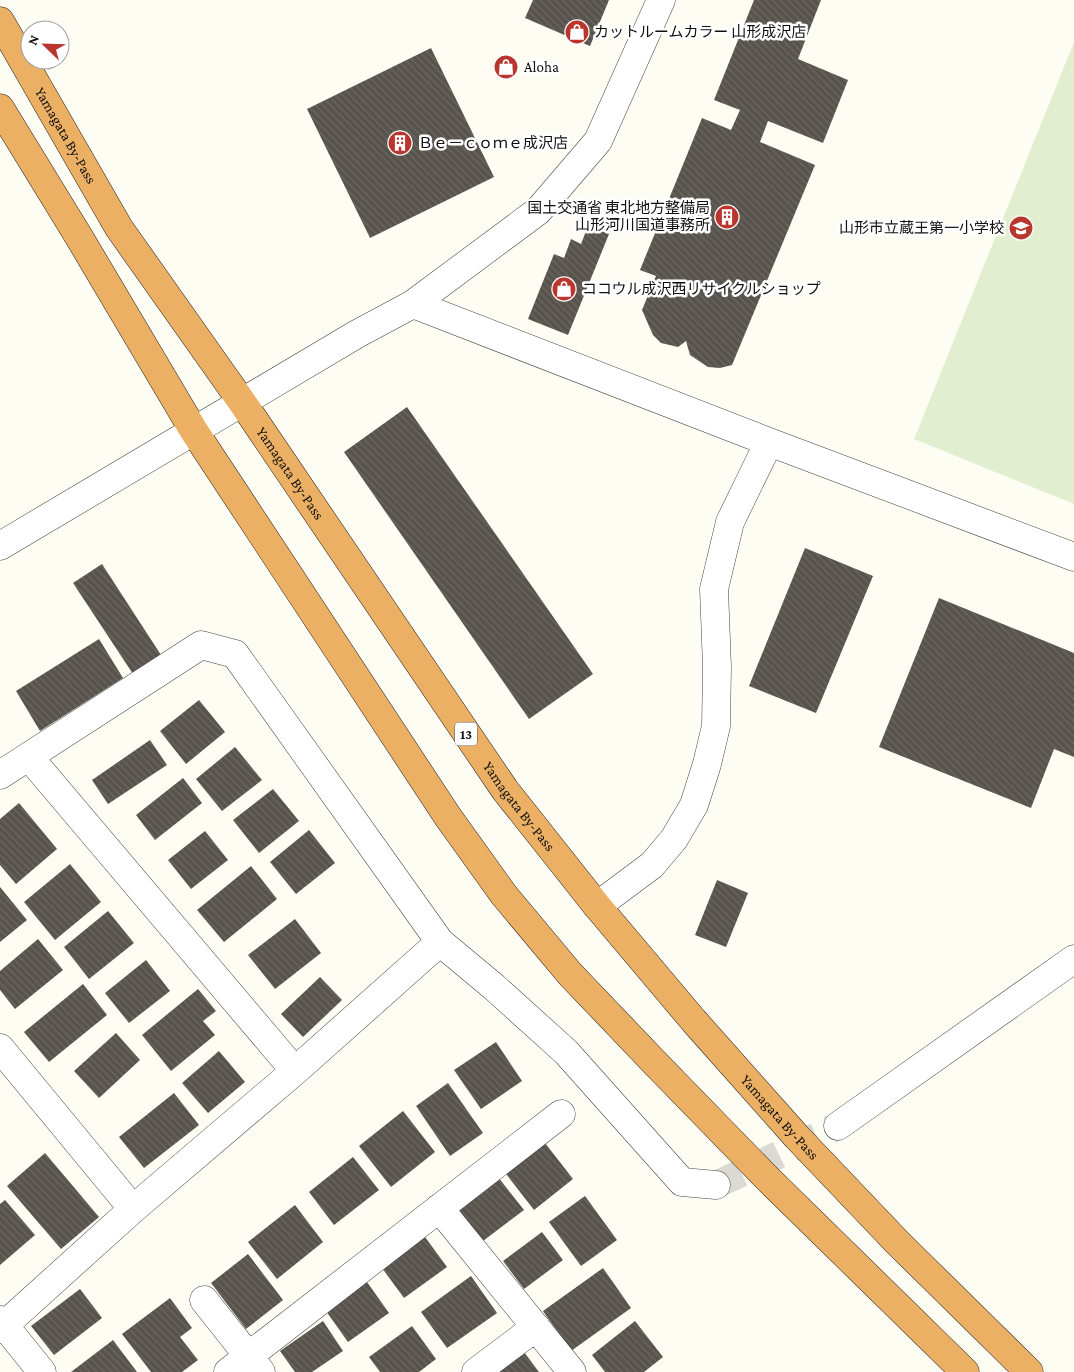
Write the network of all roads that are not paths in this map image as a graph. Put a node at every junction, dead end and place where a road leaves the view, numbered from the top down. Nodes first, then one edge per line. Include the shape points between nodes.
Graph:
1 (662, 0) edge
2 (0, 21) edge
3 (0, 108) edge
4 (413, 304) junction
5 (242, 402) junction
6 (194, 431) junction
7 (769, 442) junction
8 (0, 546) edge
9 (1074, 557) edge
10 (29, 757) junction
11 (0, 775) edge
12 (597, 906) junction
13 (440, 942) junction
14 (1074, 959) edge
15 (0, 1048) edge
16 (295, 1071) junction
17 (562, 1114) dead end
18 (838, 1126) tunnel mouth
19 (716, 1185) tunnel mouth
20 (439, 1208) junction
21 (133, 1209) junction
22 (204, 1300) dead end
23 (1, 1325) edge
24 (536, 1327) junction
25 (246, 1367) edge
26 (42, 1372) edge
27 (476, 1372) edge
28 (572, 1372) edge
29 (965, 1372) edge
30 (1029, 1372) edge

1 - 4 street via 598,141 538,211
2 - 5 highway, Yamagata By-Pass / 13 via 119,228
3 - 6 highway
4 - 5 street
4 - 7 street
5 - 6 street
5 - 12 highway, Yamagata By-Pass / 13 via 505,790
6 - 8 street
6 - 29 highway via 448,817 504,895 570,974 670,1078
7 - 9 street
7 - 12 street via 730,522 714,589 716,726 694,805 674,839 652,865
10 - 11 street
10 - 13 street via 201,645 235,654
10 - 16 street
12 - 30 highway, Yamagata By-Pass / 13 via 797,1138
13 - 16 street
13 - 19 street via 566,1052 682,1182
14 - 18 street
15 - 21 street
16 - 21 street
17 - 20 street
20 - 24 street
20 - 25 street
21 - 23 street
22 - 25 street
23 - 26 street
24 - 27 street
24 - 28 street

